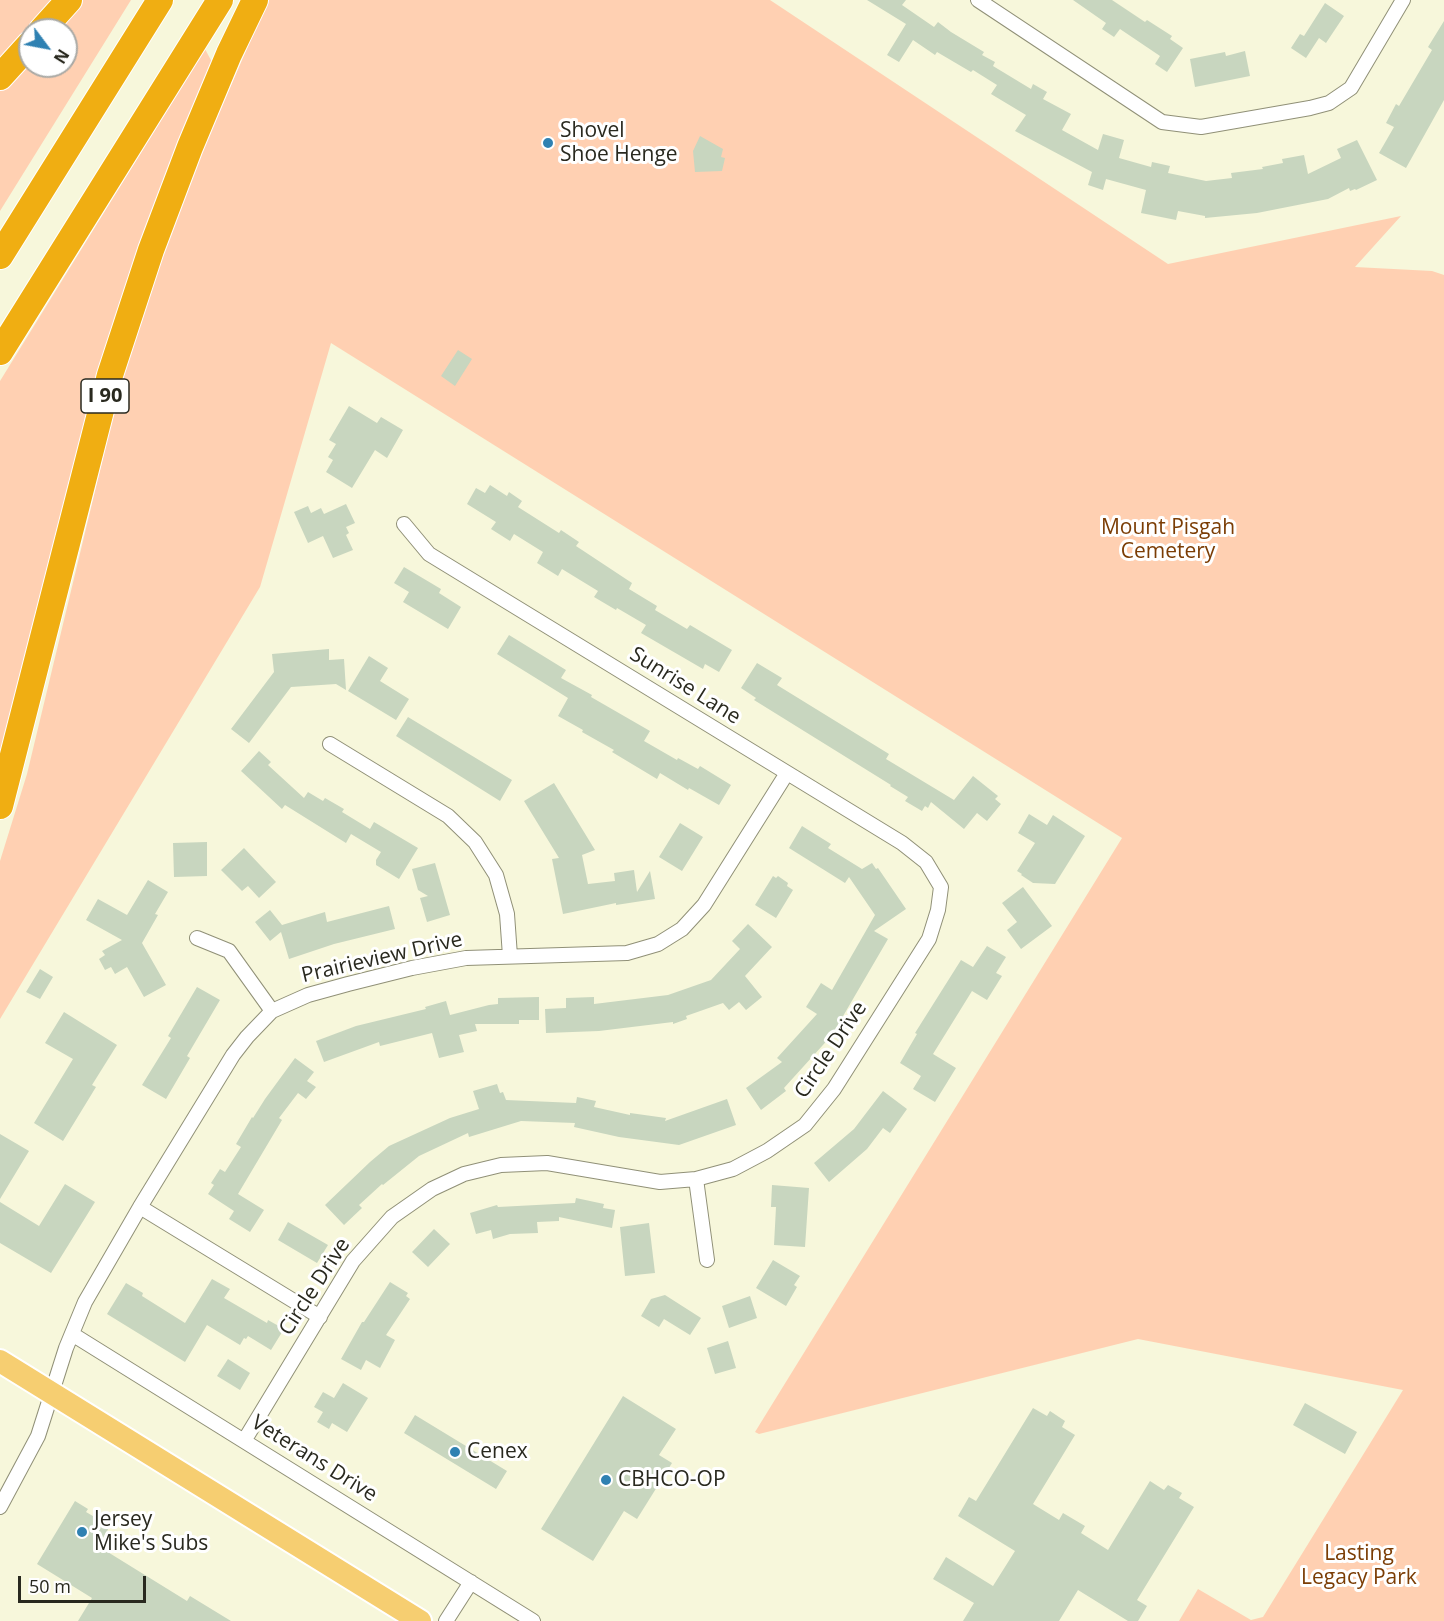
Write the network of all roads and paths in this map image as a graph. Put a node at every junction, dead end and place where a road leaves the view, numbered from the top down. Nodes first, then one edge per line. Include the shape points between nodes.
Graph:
1 (69, 0) edge
2 (160, 0) edge
3 (220, 0) edge
4 (255, 0) edge
5 (978, 0) edge
6 (1400, 1) edge
7 (53, 18) edge
8 (18, 57) edge
9 (0, 77) edge
10 (0, 256) edge
11 (0, 352) edge
12 (404, 524) dead end
13 (330, 744) dead end
14 (787, 773) junction
15 (0, 806) edge
16 (941, 887) joint
17 (197, 938) dead end
18 (510, 956) junction
19 (272, 1011) junction
20 (696, 1179) junction
21 (140, 1207) junction
22 (707, 1260) dead end
23 (320, 1317) junction
24 (72, 1334) junction
25 (0, 1361) edge
26 (52, 1394) junction
27 (244, 1441) junction
28 (0, 1507) edge
29 (471, 1582) junction
30 (420, 1621) edge
31 (446, 1621) edge
32 (533, 1621) edge

1 - 7 highway
2 - 10 highway
3 - 11 highway
4 - 15 highway, I 90 via 186,157 110,375
5 - 6 street via 1162,122 1201,127 1329,103 1351,88
8 - 9 highway
12 - 14 street, Sunrise Lane via 429,554
13 - 18 street via 448,816 475,842 496,875 507,914
14 - 16 street, Sunrise Lane via 902,843 926,862
14 - 18 street, Prairieview Drive via 704,905 682,929 658,944 627,953
16 - 20 street, Circle Drive via 929,939 834,1089 805,1125 733,1169
17 - 19 street via 229,951
18 - 19 street, Prairieview Drive via 466,958 412,968 308,995
19 - 21 street, Prairieview Drive via 233,1056
20 - 22 street
20 - 23 street, Circle Drive via 660,1182 547,1163 501,1165 464,1174 432,1189 392,1217 353,1261
21 - 23 street
21 - 24 street, Prairieview Drive via 85,1302
23 - 27 street, Circle Drive
24 - 26 street, Prairieview Drive
24 - 27 street, Veterans Drive
25 - 26 main road
26 - 28 street, Prairieview Drive via 38,1436
26 - 30 main road
27 - 29 street, Veterans Drive
29 - 31 street
29 - 32 street, Veterans Drive

